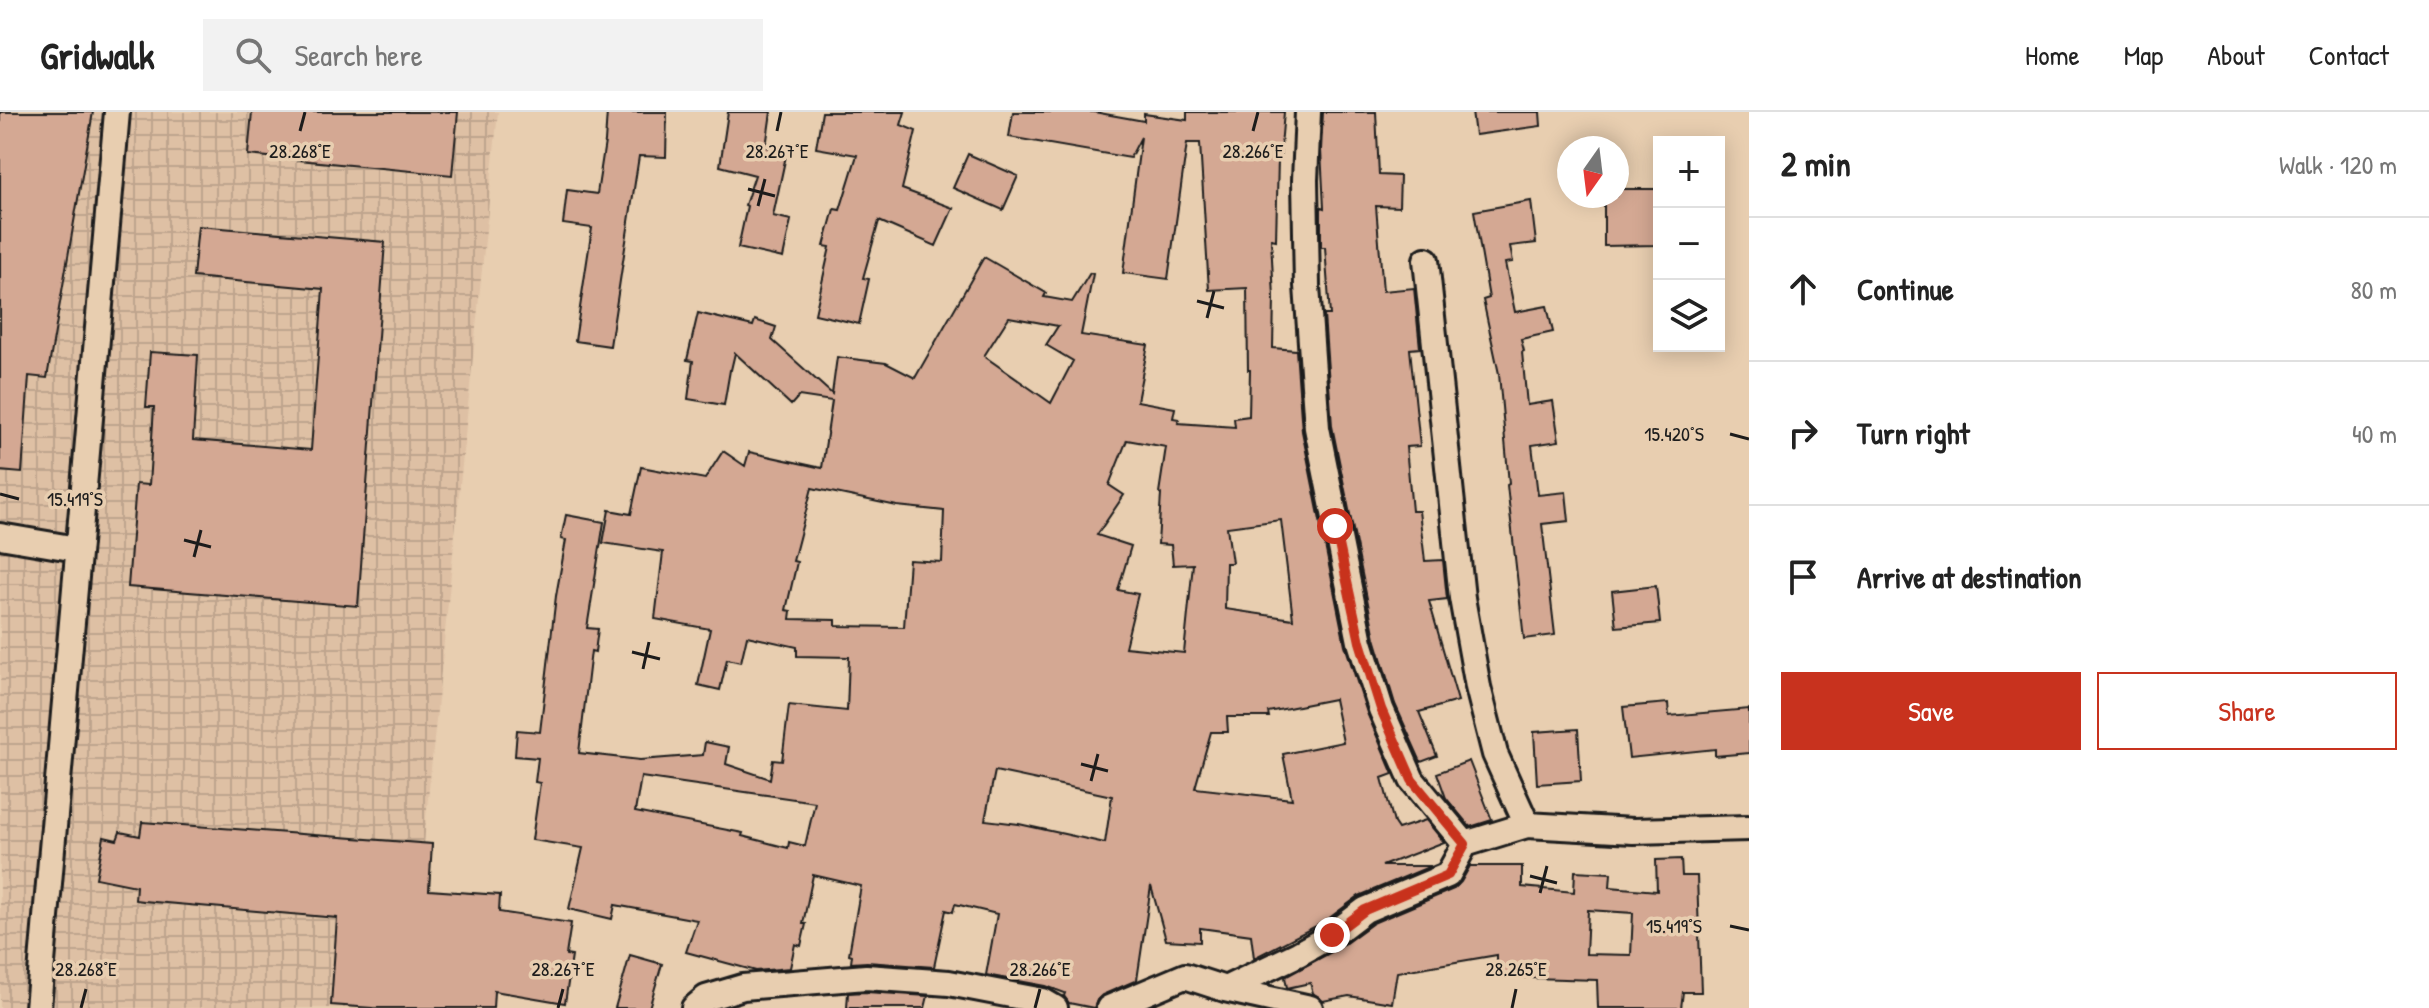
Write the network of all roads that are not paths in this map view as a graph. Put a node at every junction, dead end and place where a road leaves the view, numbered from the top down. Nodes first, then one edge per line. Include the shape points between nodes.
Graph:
1 (117, 112) edge
2 (1308, 112) edge
3 (1426, 260) dead end
4 (0, 536) edge
5 (77, 549) junction
6 (1527, 825) junction
7 (1749, 828) edge
8 (1465, 844) junction
9 (1225, 989) junction
10 (38, 1008) edge
11 (694, 1008) edge
12 (1055, 1008) edge
13 (1109, 1008) edge
14 (1310, 1008) edge

1 - 5 street
2 - 8 street via 1307,286 1317,428 1360,642 1412,780
3 - 6 street via 1462,598 1495,754
4 - 5 street
5 - 10 street
6 - 7 street via 1633,831
6 - 8 street
8 - 9 street via 1448,875 1365,910 1321,941
9 - 13 street via 1185,976
9 - 14 street
11 - 12 street via 706,998 743,987 866,977 949,983 1043,1001

